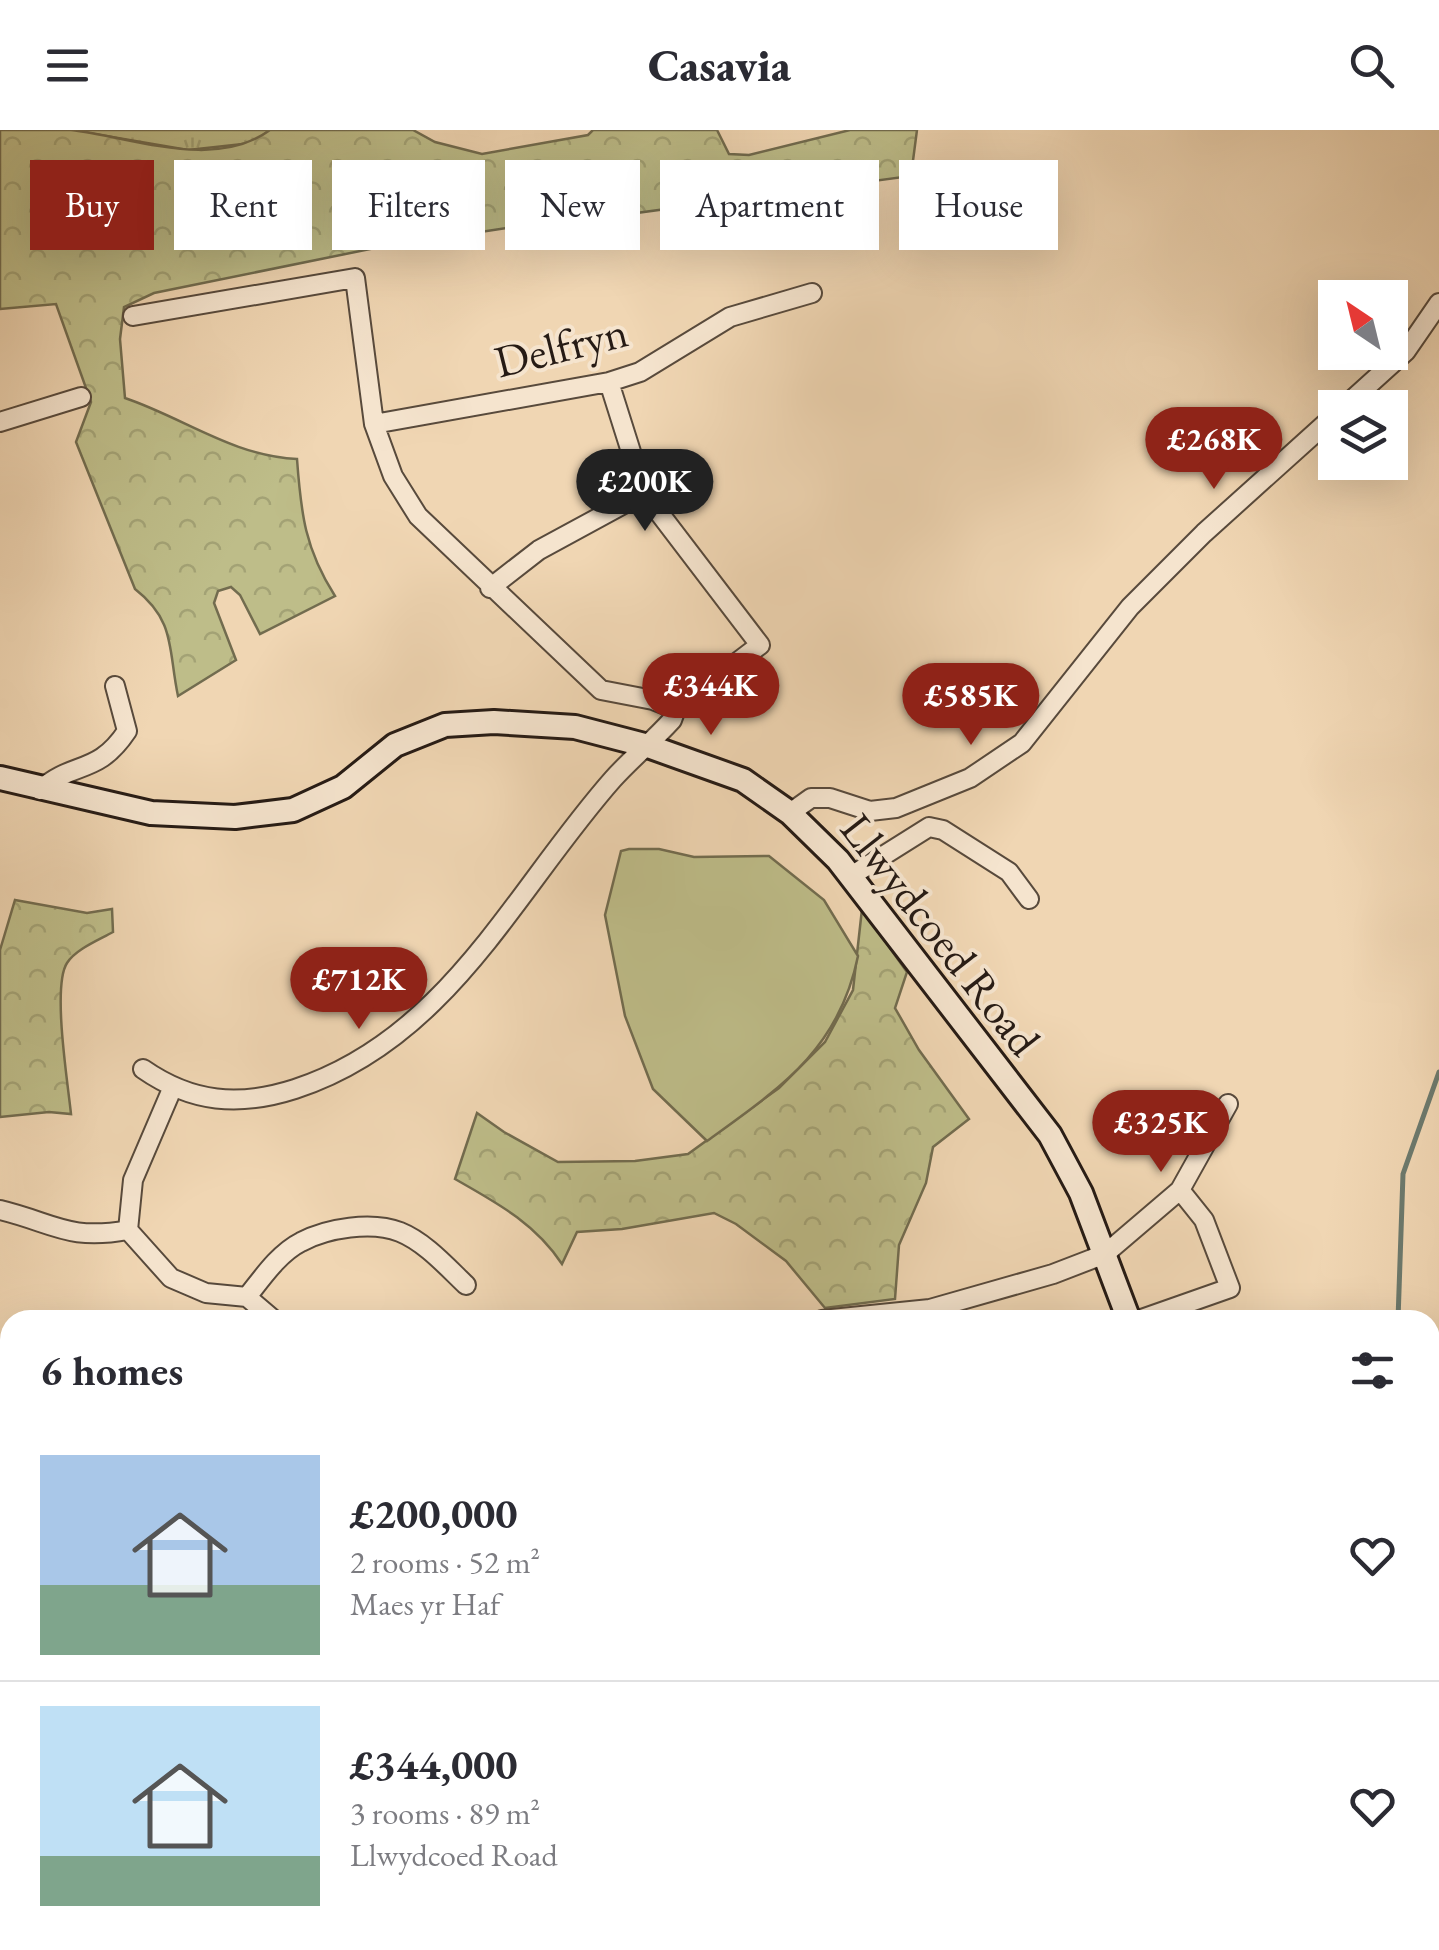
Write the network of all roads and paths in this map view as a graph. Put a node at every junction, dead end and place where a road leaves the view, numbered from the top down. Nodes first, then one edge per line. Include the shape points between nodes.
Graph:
1 (812, 293) dead end
2 (1439, 303) edge
3 (133, 316) dead end
4 (608, 382) junction
5 (1363, 390) edge
6 (81, 397) dead end
7 (0, 422) edge
8 (374, 424) junction
9 (1318, 430) edge
10 (644, 493) junction
11 (490, 588) junction
12 (115, 686) dead end
13 (676, 709) junction
14 (648, 746) junction
15 (1, 777) edge
16 (40, 790) junction
17 (790, 814) junction
18 (851, 876) junction
19 (1029, 899) dead end
20 (143, 1069) dead end
21 (172, 1088) junction
22 (1228, 1104) dead end
23 (1180, 1190) junction
24 (0, 1210) edge
25 (128, 1230) junction
26 (1104, 1254) junction
27 (466, 1285) dead end
28 (247, 1297) junction
29 (262, 1310) edge
30 (920, 1310) edge
31 (1125, 1310) edge
32 (1167, 1310) edge

1 - 4 street, Delfryn via 730,317 640,372
2 - 5 street via 1406,351
3 - 8 street via 355,278
4 - 8 street, Delfryn
4 - 10 street
6 - 7 street
8 - 11 street via 392,476 418,516
9 - 17 street via 1130,607 1022,743 970,778 896,808 870,811 811,798
10 - 11 street via 538,550
10 - 13 street via 760,646
11 - 13 street via 601,690
12 - 16 street via 127,730 114,751
13 - 14 street
14 - 16 main road, Llwydcoed Road via 575,727 445,725 395,745 343,787 294,810 235,817 151,813
14 - 17 main road, Llwydcoed Road via 743,780
14 - 21 street via 614,778 444,994 380,1046 332,1077 283,1093 246,1100
15 - 16 main road, Llwydcoed Road
17 - 18 main road, Llwydcoed Road
18 - 19 street via 929,827 1009,872
18 - 26 main road, Llwydcoed Road via 1050,1135
20 - 21 street
21 - 25 street via 133,1180
22 - 23 street
23 - 26 street
23 - 32 street via 1204,1220 1230,1288
24 - 25 street via 75,1235
25 - 28 street via 171,1278 206,1293
26 - 30 street
26 - 31 main road, Llwydcoed Road
27 - 28 street via 400,1232 375,1226 300,1242
28 - 29 street

